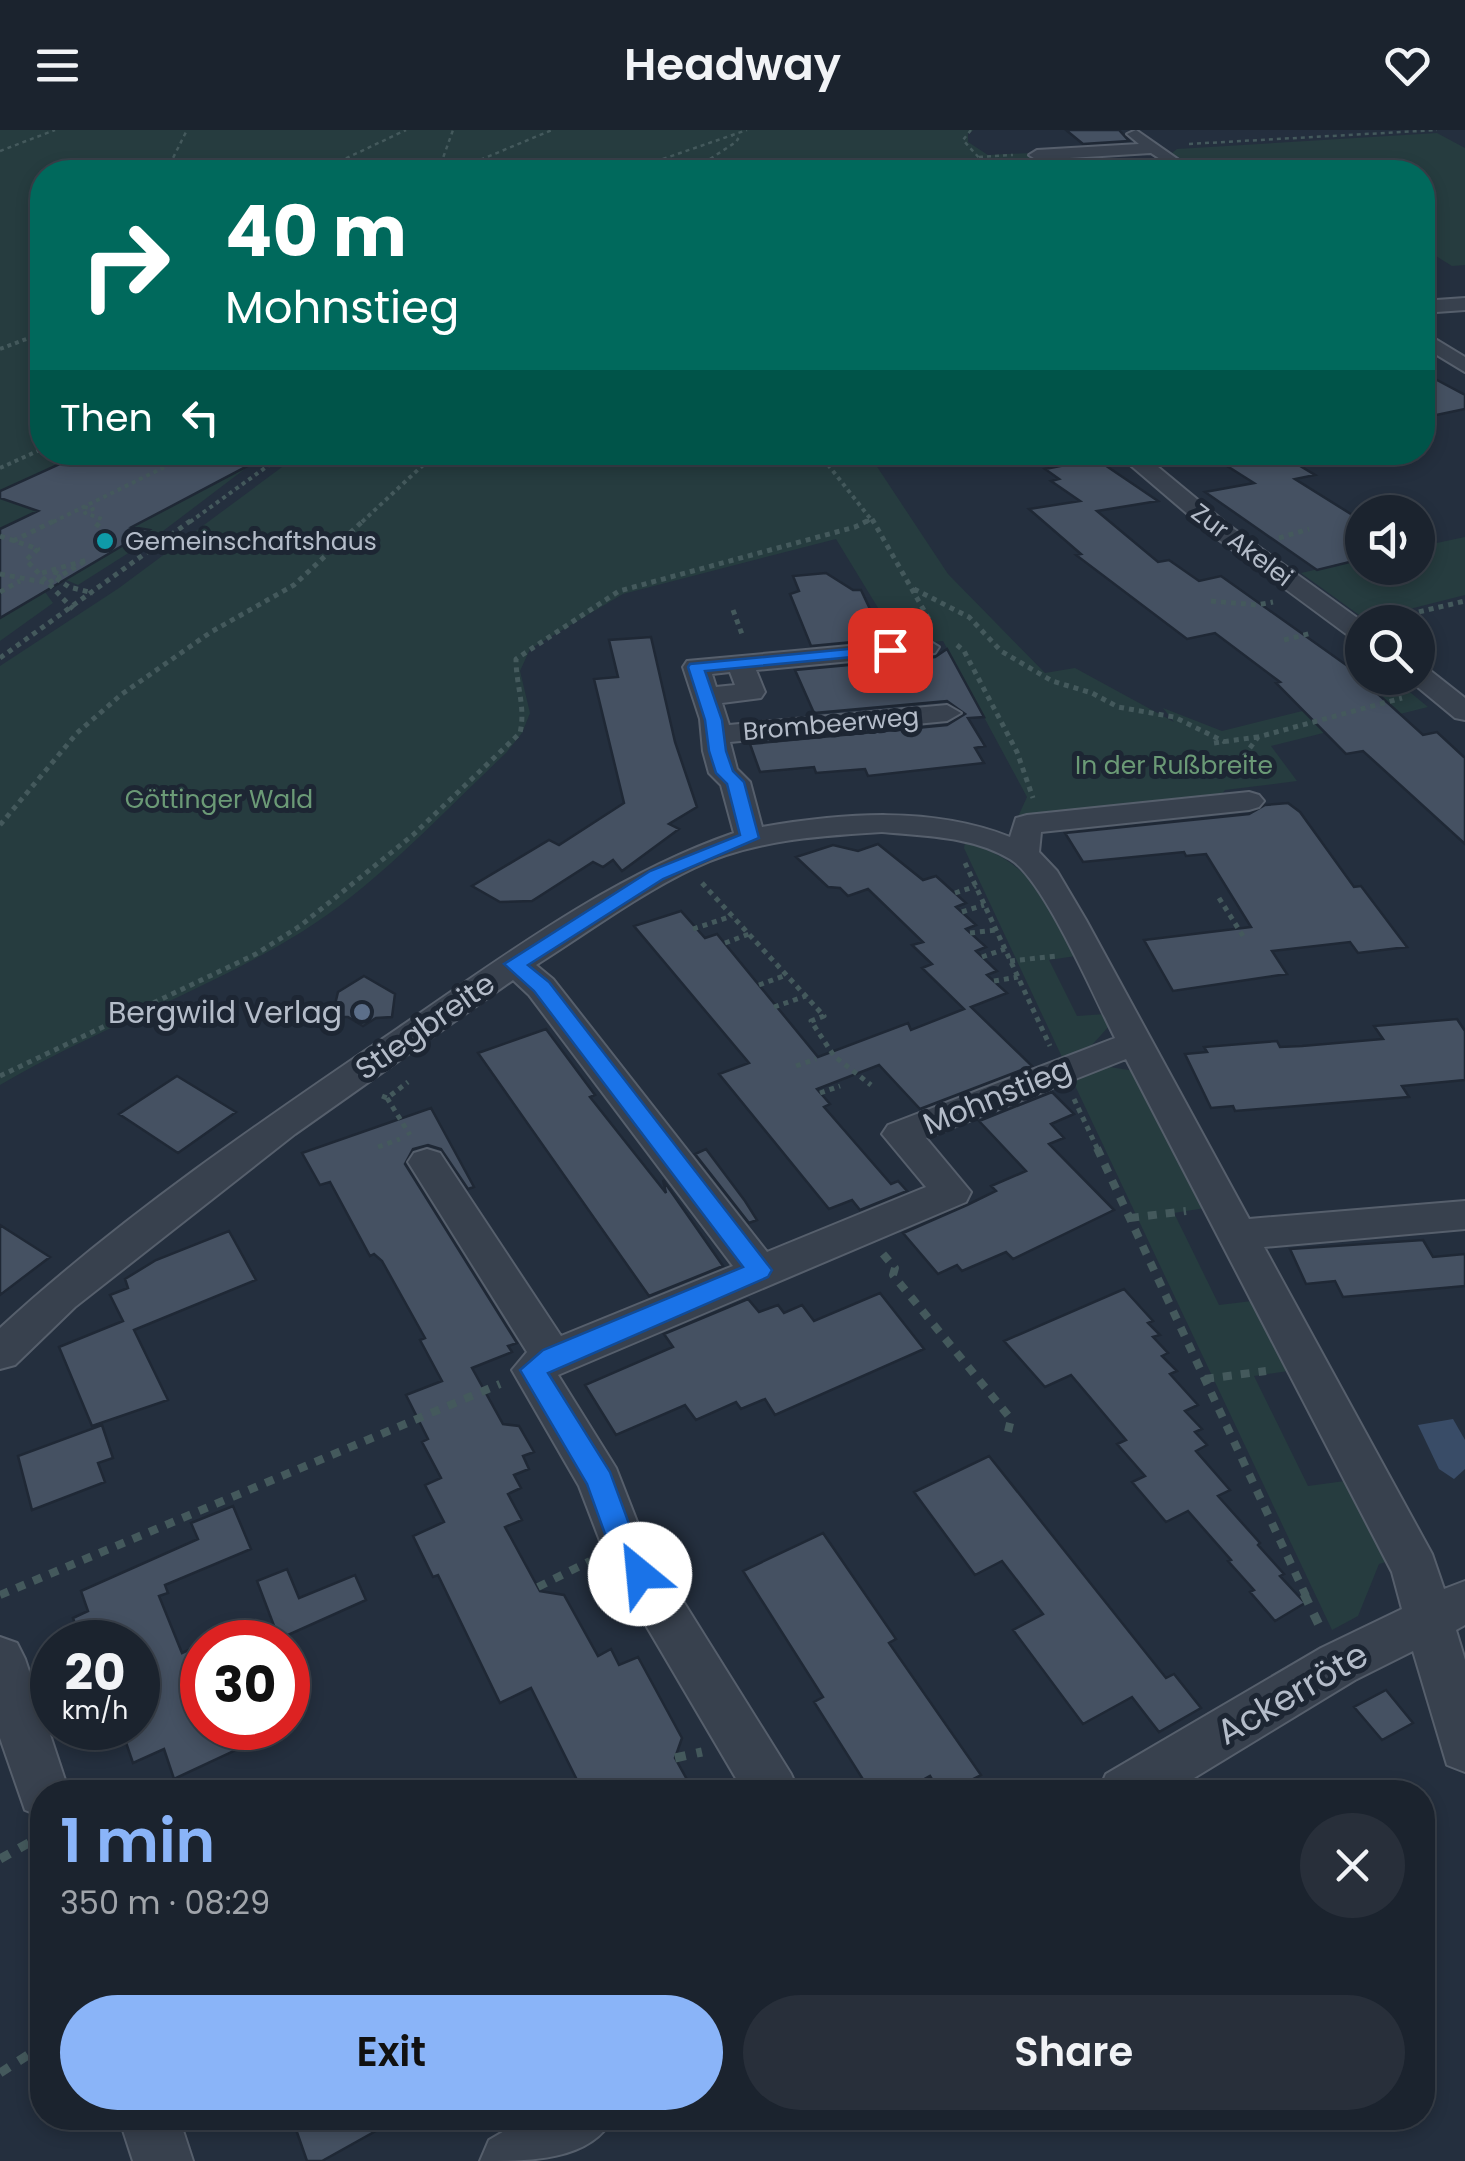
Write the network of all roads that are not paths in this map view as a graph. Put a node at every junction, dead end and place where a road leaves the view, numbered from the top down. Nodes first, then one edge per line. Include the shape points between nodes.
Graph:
1 (1128, 130) edge
2 (1154, 148) junction
3 (1043, 160) edge
4 (1172, 160) edge
5 (1465, 304) edge
6 (1435, 307) edge
7 (1435, 346) edge
8 (1465, 366) edge
9 (1142, 465) edge
10 (1345, 621) edge
11 (926, 647) dead end
12 (1435, 688) edge
13 (1465, 712) edge
14 (946, 713) dead end
15 (715, 734) junction
16 (1248, 801) road end
17 (750, 838) junction
18 (1023, 853) junction
19 (514, 964) junction
20 (1136, 1044) junction
21 (428, 1162) dead end
22 (1465, 1216) edge
23 (1230, 1220) junction
24 (760, 1270) junction
25 (0, 1353) edge
26 (542, 1364) junction
27 (1446, 1610) edge
28 (0, 1660) edge
29 (1465, 1748) edge
30 (39, 1780) edge
31 (765, 1780) edge
32 (1144, 1780) edge
33 (153, 2130) edge
34 (563, 2130) edge
35 (163, 2161) edge
36 (510, 2161) edge

1 - 2 street
2 - 3 street via 1037,155
2 - 4 street
5 - 6 street
7 - 8 street
9 - 10 street, Zur Akelei
11 - 15 street, Brombeerweg via 696,667
12 - 13 street
14 - 15 street, Brombeerweg
15 - 17 street, Brombeerweg
16 - 18 street via 1027,824
17 - 18 street, Stiegbreite via 846,824 950,830
17 - 19 street, Stiegbreite via 682,862
18 - 20 street via 1046,878
19 - 24 street via 542,987
19 - 25 street, Stiegbreite via 204,1182 60,1296
20 - 23 street
20 - 24 street, Mohnstieg via 901,1134 952,1192
21 - 26 street
22 - 23 street
23 - 27 street via 1415,1569
24 - 26 street, Mohnstieg
26 - 31 street via 600,1480 623,1545
27 - 29 street
27 - 32 street, Ackerröte via 1338,1664
28 - 30 street
33 - 35 street
34 - 36 street

